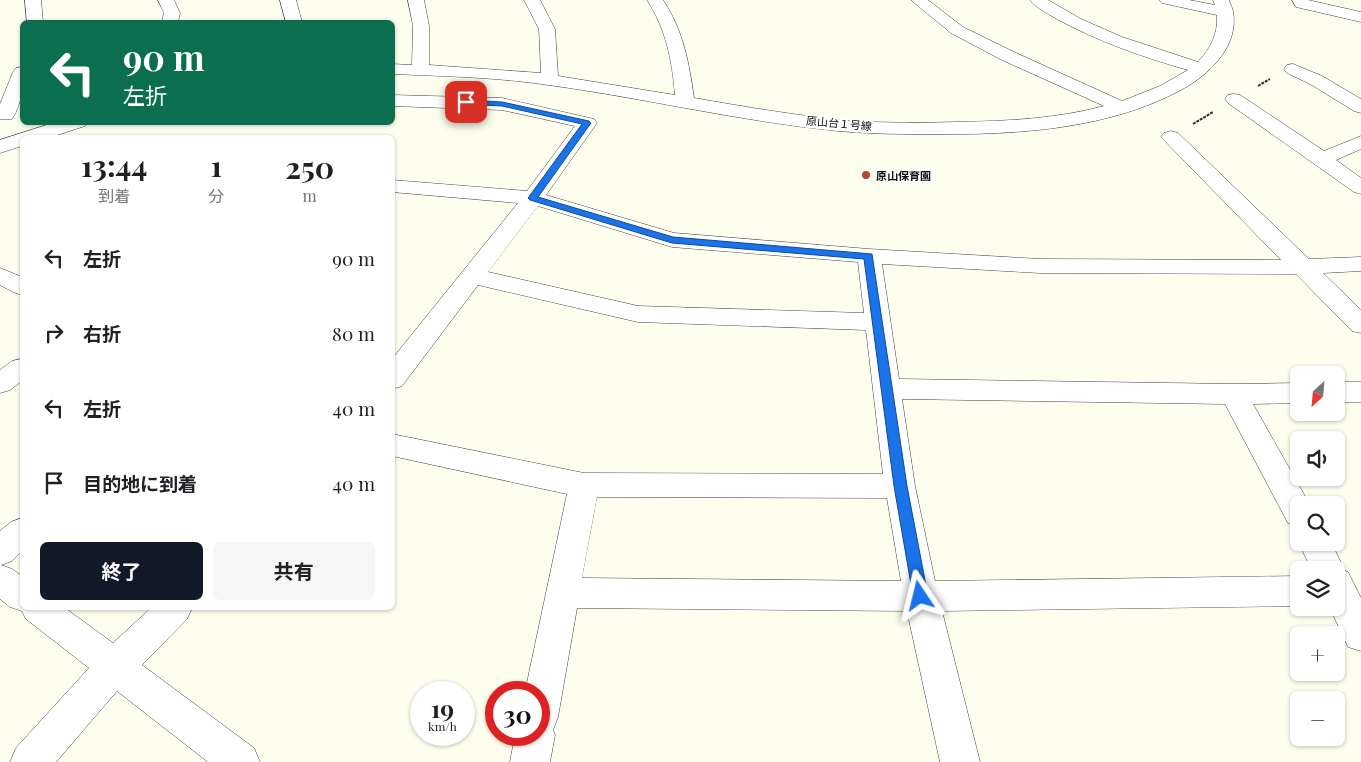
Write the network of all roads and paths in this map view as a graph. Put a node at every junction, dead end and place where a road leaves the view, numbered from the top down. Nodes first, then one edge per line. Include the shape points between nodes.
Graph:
1 (33, 0) edge
2 (166, 0) edge
3 (288, 0) edge
4 (416, 0) edge
5 (532, 0) edge
6 (655, 0) edge
7 (920, 0) edge
8 (1038, 0) edge
9 (1167, 0) edge
10 (1300, 0) edge
11 (1223, 6) edge
12 (1361, 17) edge
13 (35, 20) edge
14 (170, 20) edge
15 (293, 20) edge
16 (1201, 68) junction
17 (395, 69) edge
18 (1292, 69) dead end
19 (420, 70) junction
20 (20, 78) edge
21 (549, 79) junction
22 (1234, 99) dead end
23 (395, 100) edge
24 (685, 102) junction
25 (1121, 107) junction
26 (1361, 107) edge
27 (9, 113) edge
28 (68, 125) edge
29 (36, 135) edge
30 (1171, 137) dead end
31 (20, 140) edge
32 (1361, 142) edge
33 (0, 146) edge
34 (1322, 160) junction
35 (395, 186) edge
36 (1361, 188) edge
37 (533, 198) junction
38 (869, 256) junction
39 (1361, 264) edge
40 (1304, 267) junction
41 (0, 275) edge
42 (472, 276) junction
43 (20, 285) edge
44 (877, 322) junction
45 (1361, 325) edge
46 (20, 369) edge
47 (395, 375) edge
48 (0, 383) edge
49 (887, 389) junction
50 (1345, 392) edge
51 (1361, 392) edge
52 (1290, 393) edge
53 (1234, 394) junction
54 (395, 446) edge
55 (584, 485) junction
56 (900, 486) junction
57 (1290, 497) edge
58 (20, 534) edge
59 (0, 550) edge
60 (0, 579) edge
61 (1290, 591) edge
62 (562, 593) junction
63 (20, 594) edge
64 (1345, 595) edge
65 (920, 596) junction
66 (41, 610) edge
67 (172, 610) edge
68 (1361, 635) edge
69 (115, 666) junction
70 (546, 681) edge
71 (534, 746) edge
72 (30, 762) edge
73 (240, 762) edge
74 (530, 762) edge
75 (960, 762) edge

1 - 13 street
2 - 14 street via 172,13
3 - 15 street
4 - 19 street via 420,10 422,42
5 - 21 street via 547,29
6 - 24 street via 671,26 680,54
7 - 25 street via 957,30
8 - 16 street via 1109,37
9 - 11 street
10 - 12 street via 1301,4
11 - 16 street, 原山台１号線 via 1223,40
16 - 25 street, 原山台１号線 via 1184,82
17 - 19 street, 原山台１号線
18 - 26 street
19 - 21 street, 原山台１号線
20 - 27 street
21 - 24 street, 原山台１号線
22 - 34 street
23 - 37 street via 502,104 587,123
24 - 25 street, 原山台１号線 via 838,125 920,128 1002,128 1055,123
28 - 29 street
30 - 40 street
31 - 33 street
32 - 34 street
34 - 36 street
35 - 37 street
37 - 38 street via 672,240
37 - 42 street
38 - 40 street via 1040,266
38 - 44 street
39 - 40 street
40 - 45 street
41 - 43 street
42 - 44 street via 638,314
42 - 47 street
44 - 49 street
46 - 48 street
49 - 53 street
49 - 56 street
50 - 51 street
52 - 53 street
53 - 57 street
54 - 55 street
55 - 56 street
55 - 62 street
56 - 65 street
58 - 59 street
60 - 63 street
61 - 65 street
62 - 65 street
62 - 70 street
64 - 68 street
65 - 75 street
66 - 69 street
67 - 69 street
69 - 72 street
69 - 73 street
71 - 74 street

